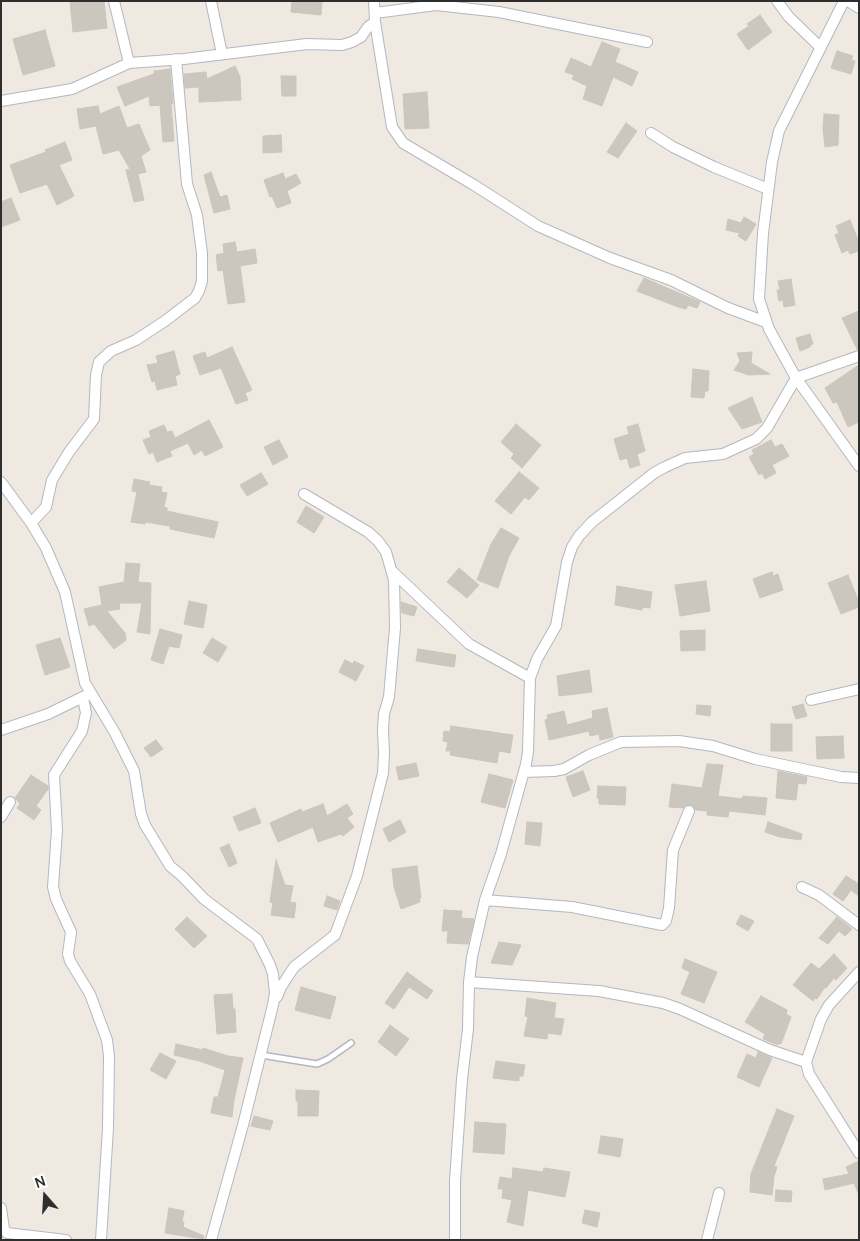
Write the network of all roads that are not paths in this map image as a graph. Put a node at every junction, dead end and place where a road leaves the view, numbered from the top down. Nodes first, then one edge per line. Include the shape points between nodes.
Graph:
1 (114, 1) edge
2 (211, 1) edge
3 (374, 1) edge
4 (777, 1) edge
5 (844, 1) edge
6 (848, 1) edge
7 (859, 8) edge
8 (375, 17) junction
9 (647, 42) dead end
10 (820, 47) junction
11 (222, 54) junction
12 (176, 59) junction
13 (129, 63) junction
14 (1, 101) edge
15 (651, 132) dead end
16 (768, 189) junction
17 (766, 322) junction
18 (859, 356) edge
19 (796, 378) junction
20 (859, 466) edge
21 (1, 482) edge
22 (304, 494) dead end
23 (31, 523) junction
24 (393, 572) junction
25 (530, 678) junction
26 (859, 689) edge
27 (86, 695) junction
28 (811, 700) dead end
29 (1, 730) edge
30 (524, 772) junction
31 (859, 778) edge
32 (10, 802) dead end
33 (689, 810) dead end
34 (1, 817) edge
35 (802, 887) dead end
36 (485, 900) junction
37 (859, 926) edge
38 (859, 972) edge
39 (469, 982) junction
40 (273, 1005) junction
41 (351, 1043) dead end
42 (260, 1055) junction
43 (806, 1062) junction
44 (859, 1153) edge
45 (719, 1193) dead end
46 (1, 1208) edge
47 (66, 1240) edge
48 (101, 1240) edge
49 (211, 1240) edge
50 (455, 1240) edge
51 (707, 1240) edge

1 - 13 street
2 - 11 street
3 - 8 street
4 - 10 street
5 - 10 street
6 - 7 street
8 - 9 street via 436,5 499,12
8 - 11 street via 361,37 342,45 307,44
8 - 17 street via 392,127 403,143 538,226
10 - 16 street via 779,131
11 - 12 street
12 - 13 street
12 - 23 street via 187,184 197,215 202,253 199,291 166,321 111,351 99,362 94,419 52,480 46,507
13 - 14 street via 72,89
15 - 16 street via 714,168
16 - 17 street via 760,293
17 - 19 street
18 - 19 street
19 - 20 street
19 - 25 street via 767,428 756,439 723,454 685,458 654,473 579,536 567,562 556,626
21 - 23 street
22 - 24 street via 368,532 386,552
23 - 27 street via 65,592
24 - 25 street via 469,644
24 - 40 street via 395,628 389,697 384,714 382,773 357,876 335,935 294,967
25 - 30 street via 528,752
26 - 28 street
27 - 29 street via 28,722
27 - 40 street via 115,733 134,771 143,820 166,860 204,899 252,934 260,944 273,974
27 - 48 street via 82,731 54,776 57,830 53,887 71,932 68,954 73,969 90,994 109,1056 108,1148
30 - 31 street via 560,770 618,743 679,740 755,759
30 - 36 street
32 - 34 street
33 - 36 street via 673,850 669,908 662,925 572,907
35 - 37 street via 819,895
36 - 39 street
38 - 43 street via 829,1005
39 - 43 street via 599,991 663,1002 770,1050
39 - 50 street via 455,1181
40 - 42 street
41 - 42 lane via 317,1064
42 - 49 street
43 - 44 street via 809,1074
45 - 51 street
46 - 47 street via 7,1233

